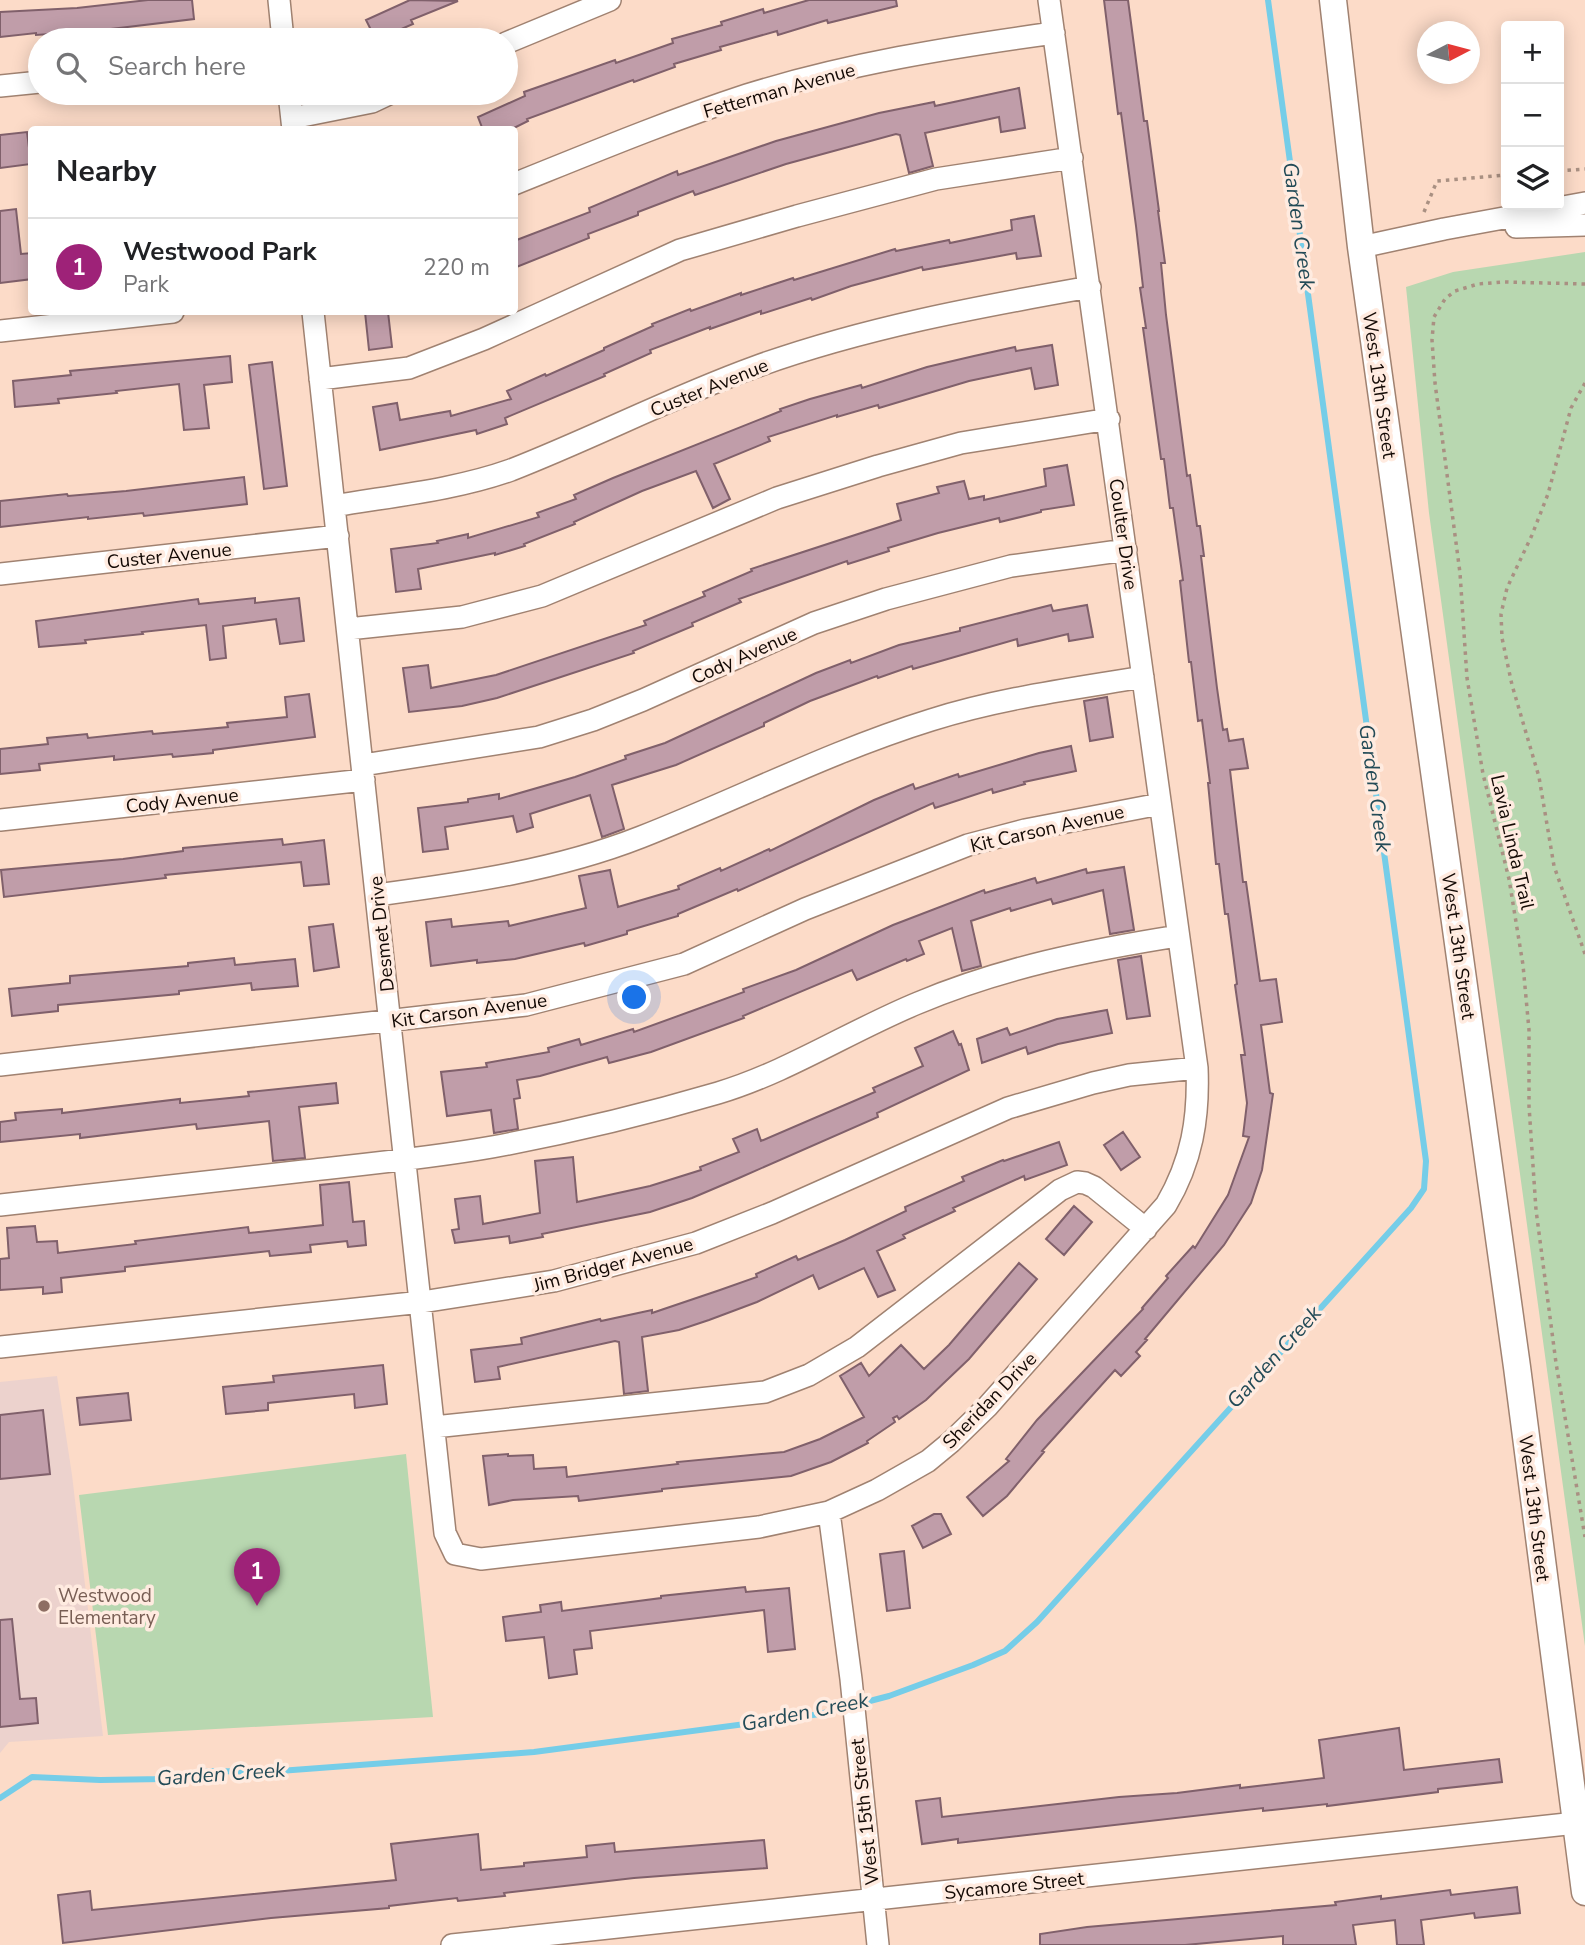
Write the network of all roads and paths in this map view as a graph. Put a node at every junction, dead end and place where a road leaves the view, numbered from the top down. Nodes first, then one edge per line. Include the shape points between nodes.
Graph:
1 (279, 0) edge
2 (610, 0) edge
3 (1049, 0) edge
4 (1333, 0) edge
5 (282, 28) edge
6 (1054, 33) junction
7 (518, 38) edge
8 (28, 83) edge
9 (0, 86) edge
10 (290, 105) edge
11 (361, 105) edge
12 (292, 124) edge
13 (1072, 158) junction
14 (1585, 169) edge
15 (1564, 171) edge
16 (1501, 175) edge
17 (518, 182) edge
18 (1585, 203) edge
19 (1585, 225) edge
20 (1434, 231) junction
21 (1361, 247) junction
22 (1585, 284) edge
23 (1090, 287) junction
24 (146, 315) edge
25 (313, 315) edge
26 (0, 331) edge
27 (320, 379) junction
28 (1585, 383) edge
29 (1109, 419) junction
30 (334, 506) junction
31 (338, 536) junction
32 (1126, 550) junction
33 (0, 574) edge
34 (348, 629) junction
35 (1143, 677) junction
36 (364, 773) junction
37 (1160, 804) junction
38 (0, 820) edge
39 (377, 895) junction
40 (1178, 936) junction
41 (1585, 954) edge
42 (391, 1021) junction
43 (0, 1065) edge
44 (1197, 1068) junction
45 (406, 1159) junction
46 (0, 1205) edge
47 (1146, 1229) junction
48 (422, 1303) junction
49 (0, 1347) edge
50 (435, 1427) junction
51 (829, 1512) junction
52 (1585, 1537) edge
53 (455, 1554) joint
54 (1576, 1823) junction
55 (1585, 1892) edge
56 (874, 1900) junction
57 (452, 1945) edge
58 (878, 1945) edge

1 - 5 street
2 - 7 street
3 - 6 street, Coulter Drive
4 - 21 main road, West 13th Street
6 - 13 street, Coulter Drive
6 - 17 street, Fetterman Avenue via 901,58 749,95
8 - 9 street
10 - 12 street
11 - 12 street
13 - 23 street, Coulter Drive
13 - 27 street via 936,179 680,250 409,368
14 - 15 path
16 - 20 path via 1437,181 1423,215
18 - 20 street
19 - 20 street
20 - 21 street
21 - 54 main road, West 13th Street
22 - 52 path, Lavia Linda Trail via 1504,282 1455,291 1434,317 1432,347 1471,705 1522,965 1535,1197
23 - 29 street, Coulter Drive
23 - 30 street, Custer Avenue via 877,330 754,367 509,470 461,484
24 - 26 street
25 - 27 street, Desmet Drive
27 - 30 street, Desmet Drive
28 - 41 path via 1571,408 1548,494 1507,588 1501,614 1512,685 1539,777 1553,866
29 - 32 street, Coulter Drive
29 - 34 street via 961,443 878,466 777,498 542,596 462,617
30 - 31 street, Desmet Drive
31 - 33 street, Custer Avenue
31 - 34 street, Desmet Drive
32 - 35 street, Coulter Drive
32 - 36 street, Cody Avenue via 1011,566 886,599 814,624 643,700 539,737
34 - 36 street, Desmet Drive
35 - 37 street, Coulter Drive
35 - 39 street via 983,705 929,720 639,838 555,864
36 - 38 street, Cody Avenue
36 - 39 street, Desmet Drive
37 - 40 street, Coulter Drive
37 - 42 street, Kit Carson Avenue via 968,845 805,909 684,964 526,1005
39 - 42 street, Desmet Drive
40 - 44 street, Coulter Drive
40 - 45 street via 1110,947 973,982 721,1092 594,1127
42 - 43 street, Kit Carson Avenue
42 - 45 street, Desmet Drive
44 - 47 street, Sheridan Drive via 1199,1100 1190,1153 1166,1205
44 - 48 street, Jim Bridger Avenue via 1129,1075 1008,1108 696,1243 554,1281
45 - 46 street
45 - 48 street, Desmet Drive
47 - 50 street via 1094,1187 1077,1182 1060,1190 857,1347 809,1375 765,1392
47 - 51 street, Sheridan Drive via 951,1442 918,1467
48 - 49 street, Jim Bridger Avenue
48 - 50 street, Desmet Drive
50 - 53 street, Desmet Drive via 445,1532
51 - 53 street, Sheridan Drive via 759,1527 481,1559
51 - 56 street, West 15th Street
54 - 55 main road, West 13th Street
54 - 56 street, Sycamore Street
56 - 57 street, Sycamore Street
56 - 58 street, West 15th Street

